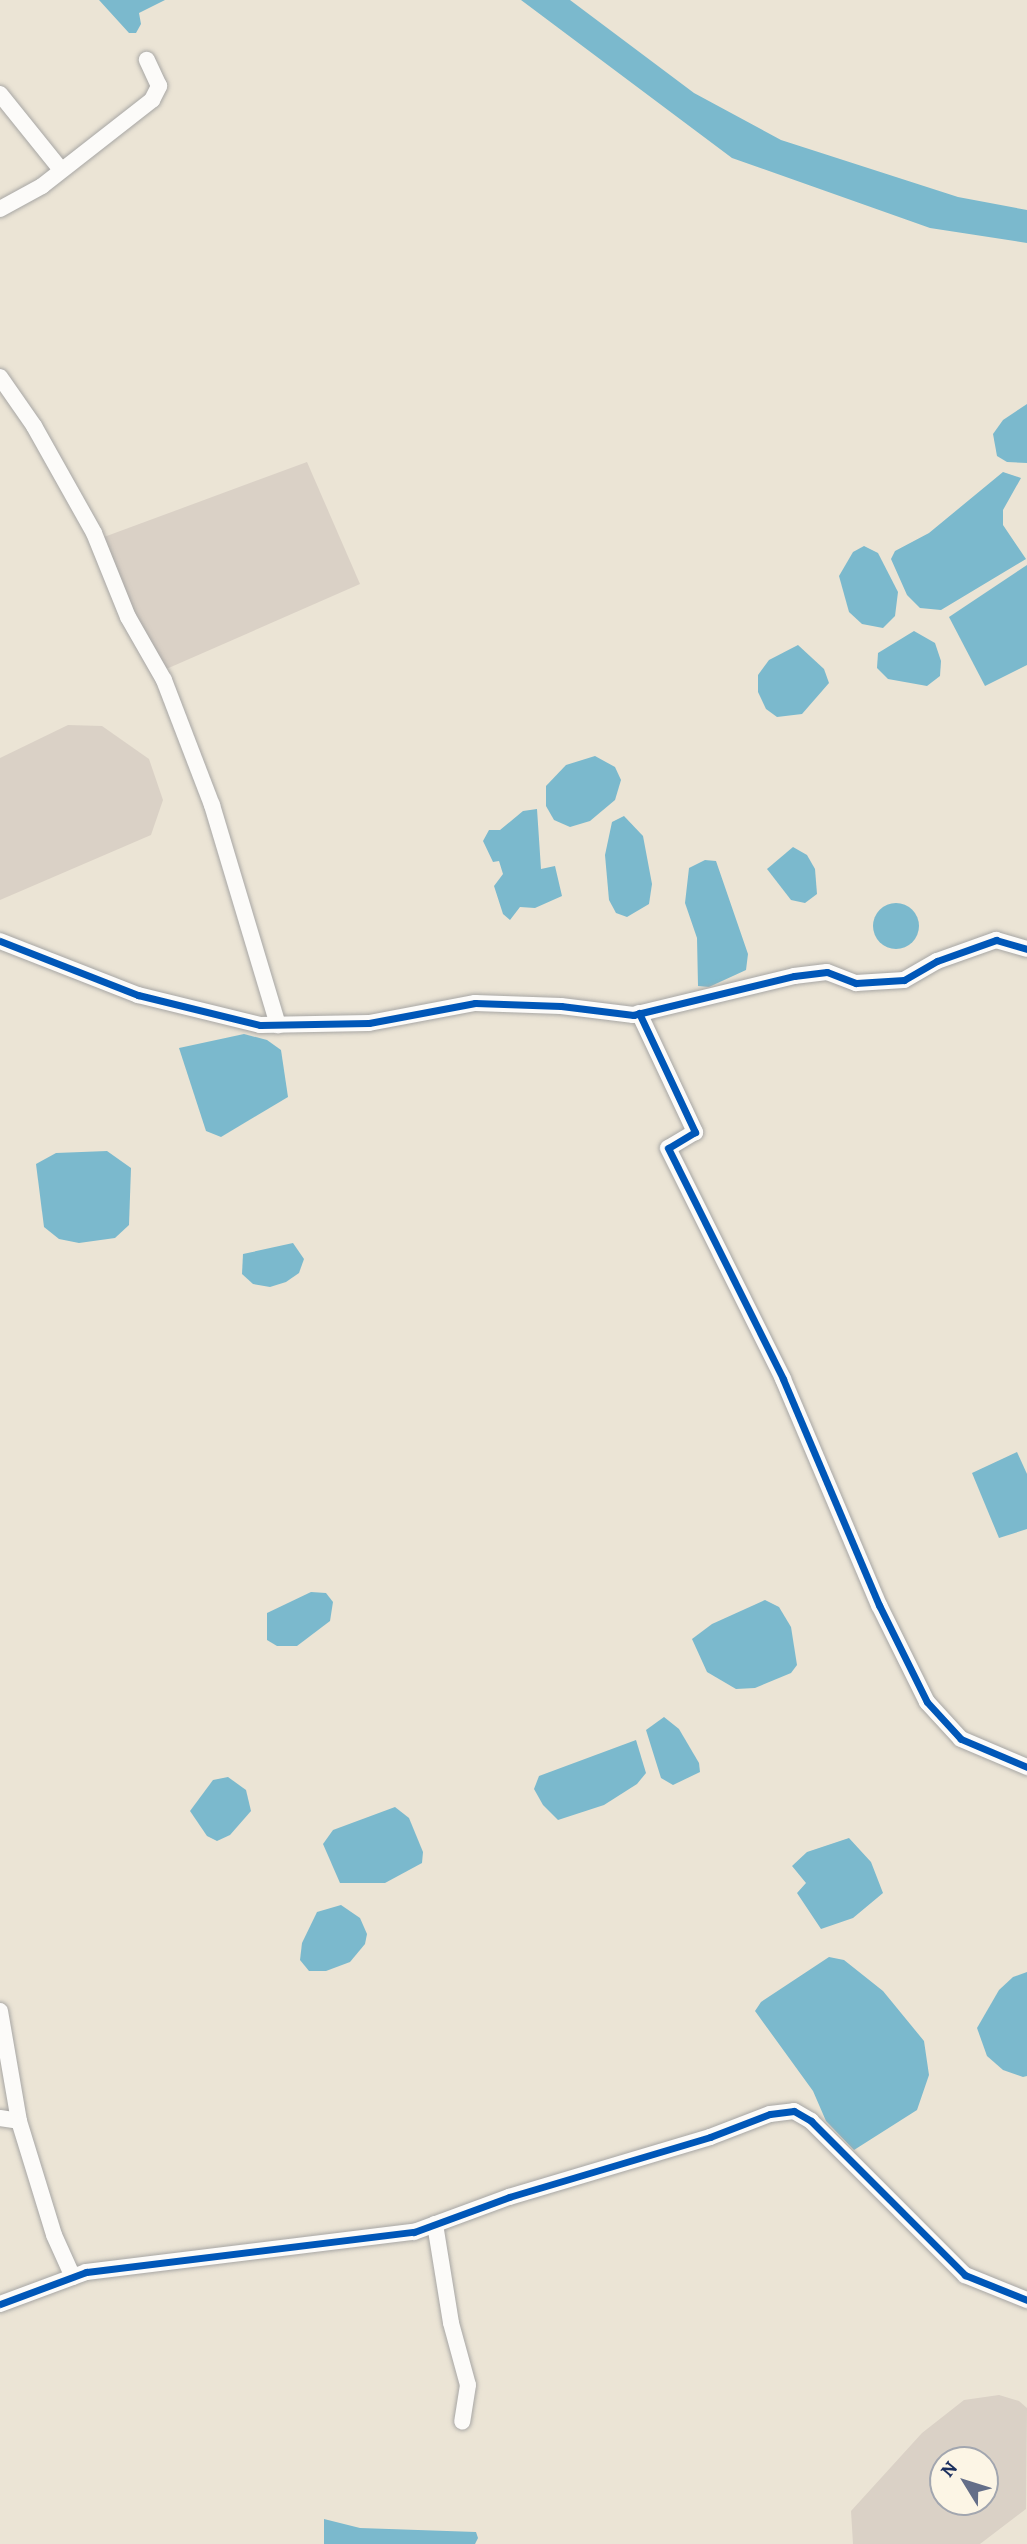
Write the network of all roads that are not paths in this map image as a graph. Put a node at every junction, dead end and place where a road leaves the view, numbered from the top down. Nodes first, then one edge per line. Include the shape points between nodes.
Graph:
1 (147, 60) dead end
2 (0, 94) edge
3 (61, 170) junction
4 (0, 209) edge
5 (0, 377) edge
6 (0, 941) edge
7 (1027, 949) edge
8 (639, 1013) junction
9 (278, 1025) junction
10 (1027, 1767) edge
11 (0, 2011) edge
12 (0, 2118) edge
13 (19, 2121) junction
14 (435, 2224) junction
15 (73, 2277) junction
16 (1027, 2300) edge
17 (0, 2304) edge
18 (462, 2422) dead end

1 - 3 street via 159,86 152,100
2 - 3 street
3 - 4 street
5 - 9 street via 34,426 94,533 128,617 164,680 212,805
6 - 9 street via 138,995 260,1025
7 - 8 street via 996,940 937,961 904,980 856,984 827,972
8 - 9 street via 475,1003 369,1023
8 - 10 street via 695,1132 668,1148 783,1379 879,1605 927,1702 961,1739
11 - 13 street
12 - 13 street
13 - 15 street via 54,2235
14 - 15 street via 414,2232
14 - 16 street via 770,2114 794,2111 811,2121 965,2275
14 - 18 street via 451,2323 468,2385
15 - 17 street

